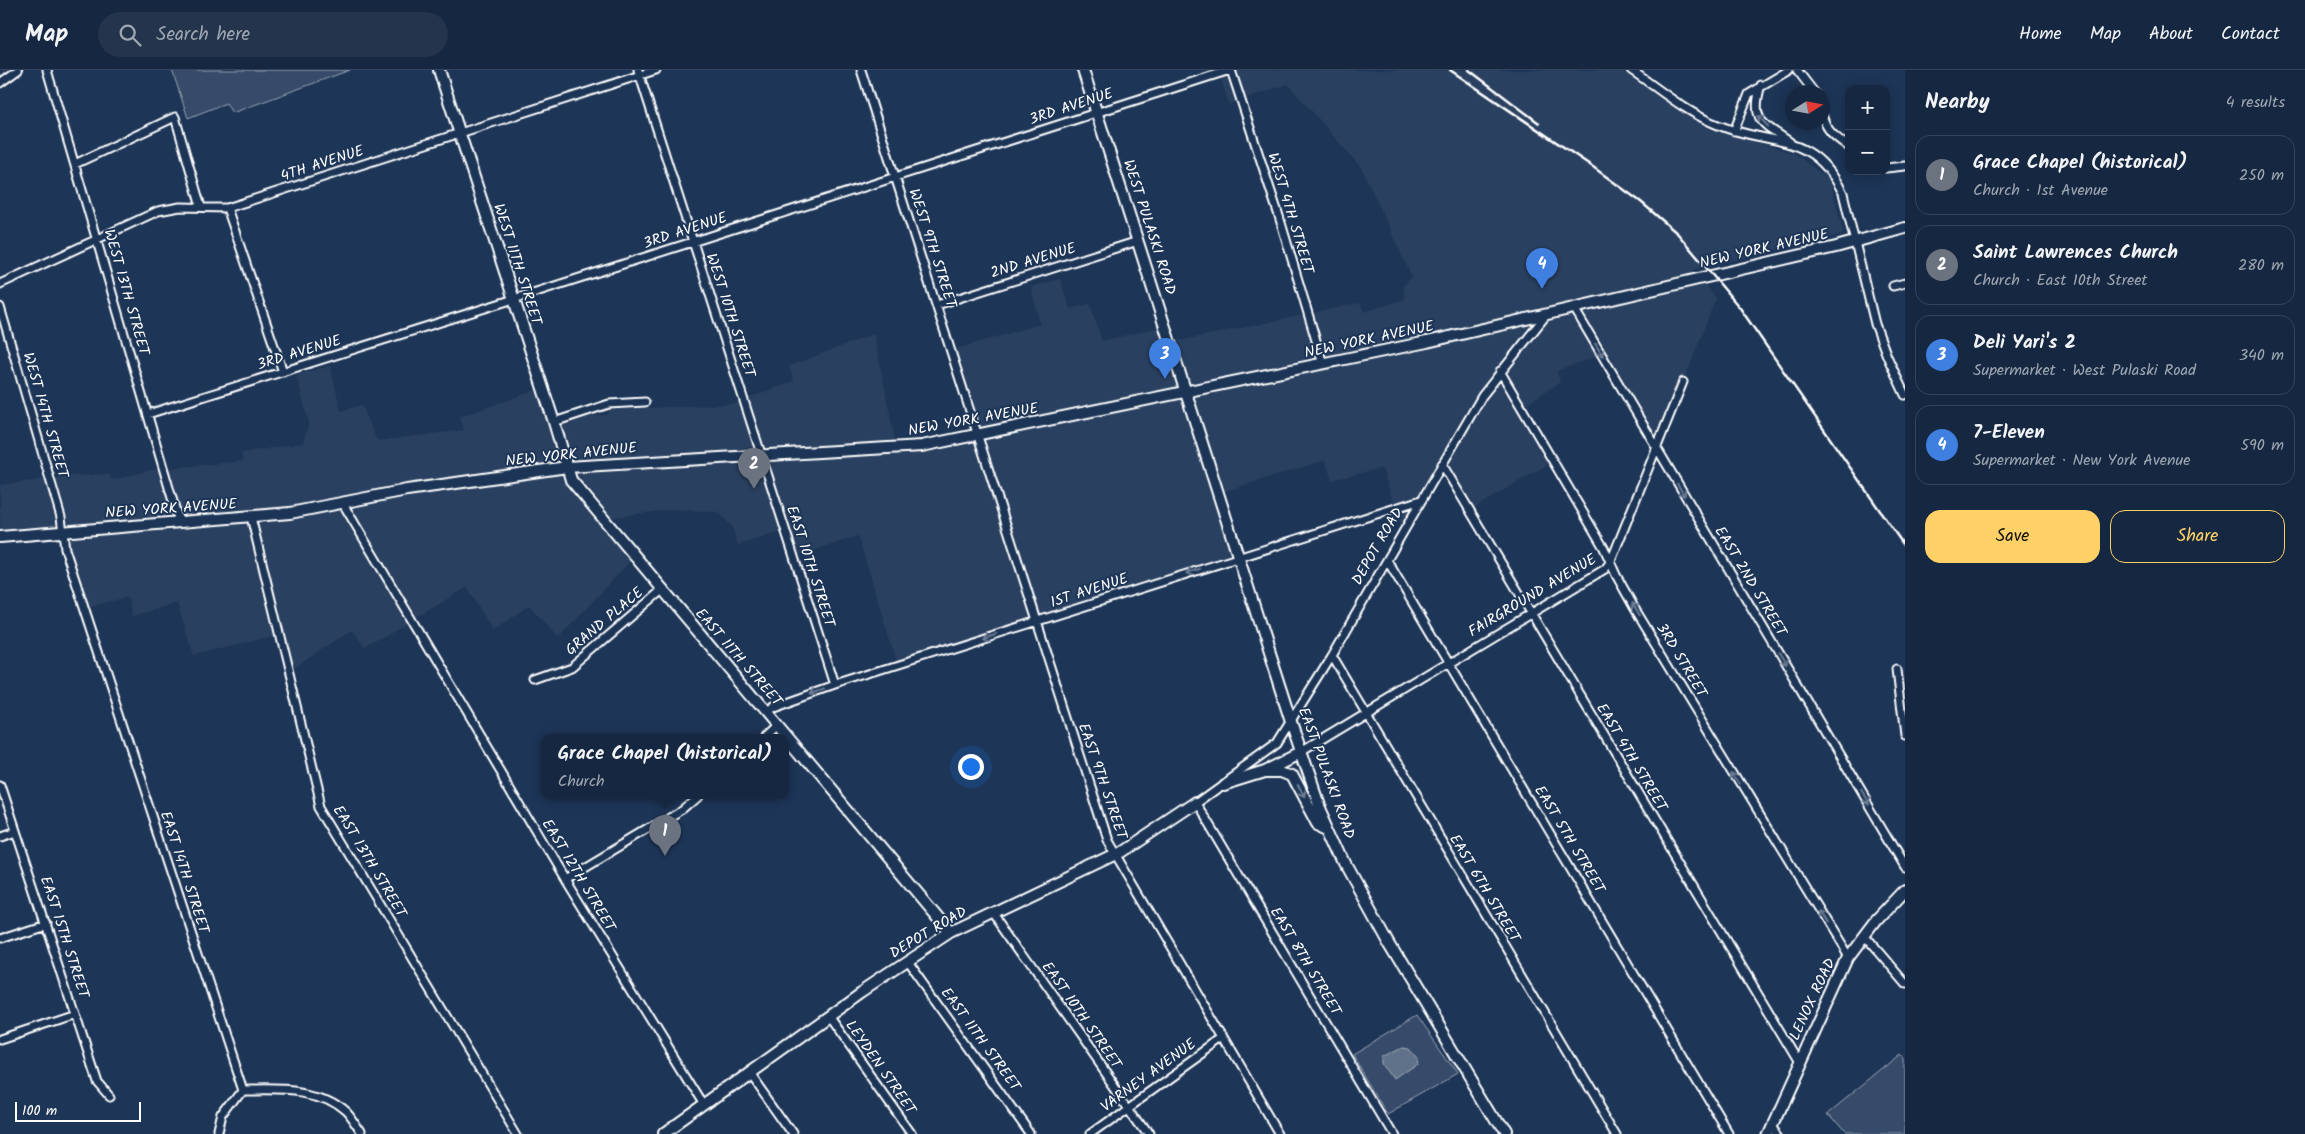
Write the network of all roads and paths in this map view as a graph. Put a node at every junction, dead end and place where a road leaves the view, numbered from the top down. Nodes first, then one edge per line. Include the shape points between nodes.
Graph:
1 (18, 70) edge
2 (47, 70) edge
3 (439, 70) edge
4 (656, 70) edge
5 (861, 70) edge
6 (1084, 70) edge
7 (1231, 70) edge
8 (1631, 70) edge
9 (1797, 70) edge
10 (1784, 71) edge
11 (639, 73) edge
12 (0, 83) edge
13 (1809, 85) edge
14 (1761, 86) junction
15 (1097, 112) junction
16 (1828, 130) edge
17 (1734, 131) junction
18 (459, 133) junction
19 (1845, 144) edge
20 (1794, 145) junction
21 (75, 164) junction
22 (1905, 166) edge
23 (1890, 168) edge
24 (895, 176) junction
25 (201, 207) junction
26 (227, 208) junction
27 (1905, 228) edge
28 (96, 238) junction
29 (1138, 241) junction
30 (692, 242) junction
31 (1855, 242) junction
32 (1905, 283) edge
33 (0, 284) edge
34 (1893, 286) dead end
35 (514, 300) junction
36 (937, 305) junction
37 (0, 306) edge
38 (1574, 308) junction
39 (1547, 314) junction
40 (1323, 364) junction
41 (1500, 371) junction
42 (282, 372) junction
43 (1683, 382) dead end
44 (1187, 393) junction
45 (1905, 395) edge
46 (645, 402) dead end
47 (148, 414) junction
48 (554, 422) junction
49 (977, 434) junction
50 (1656, 448) junction
51 (761, 455) junction
52 (1442, 464) junction
53 (567, 467) junction
54 (1422, 500) junction
55 (342, 502) junction
56 (251, 516) junction
57 (179, 522) junction
58 (63, 532) junction
59 (0, 537) edge
60 (1240, 557) junction
61 (1387, 560) junction
62 (1611, 561) junction
63 (662, 590) junction
64 (1530, 613) junction
65 (1036, 622) junction
66 (1332, 655) junction
67 (1448, 663) junction
68 (1897, 669) dead end
69 (535, 680) dead end
70 (836, 686) junction
71 (766, 712) junction
72 (1365, 712) junction
73 (1291, 722) junction
74 (777, 725) junction
75 (767, 734) edge
76 (785, 734) edge
77 (1905, 736) edge
78 (789, 739) edge
79 (1301, 752) junction
80 (1265, 770) junction
81 (1223, 783) junction
82 (0, 785) edge
83 (693, 799) edge
84 (1195, 802) junction
85 (1329, 828) junction
86 (15, 832) junction
87 (0, 836) edge
88 (1114, 855) junction
89 (1905, 867) edge
90 (565, 879) junction
91 (1905, 890) edge
92 (993, 912) junction
93 (46, 923) junction
94 (951, 933) junction
95 (1864, 936) junction
96 (0, 938) edge
97 (1848, 958) junction
98 (907, 961) junction
99 (1905, 984) edge
100 (75, 1014) junction
101 (828, 1016) junction
102 (0, 1039) edge
103 (1223, 1039) junction
104 (1800, 1063) junction
105 (749, 1072) junction
106 (243, 1090) junction
107 (108, 1095) dead end
108 (704, 1105) junction
109 (1129, 1106) junction
110 (1772, 1124) junction
111 (670, 1132) edge
112 (219, 1134) edge
113 (362, 1134) edge
114 (518, 1134) edge
115 (793, 1134) edge
116 (912, 1134) edge
117 (1031, 1134) edge
118 (1090, 1134) edge
119 (1150, 1134) edge
120 (1280, 1134) edge
121 (1392, 1134) edge
122 (1504, 1134) edge
123 (1617, 1134) edge
124 (1729, 1134) edge
125 (1768, 1134) edge
126 (1781, 1134) edge

1 - 12 street
2 - 21 street, WEST 13TH STREET
3 - 18 main road, WEST 11TH STREET
4 - 11 street, 4TH AVENUE
5 - 24 street, WEST 9TH STREET
6 - 15 main road, WEST PULASKI ROAD
7 - 15 street, 3RD AVENUE
7 - 40 street, WEST 4TH STREET
8 - 17 street via 1703,118
9 - 13 street
10 - 14 street
11 - 18 street, 4TH AVENUE
11 - 30 street, WEST 10TH STREET
14 - 17 street via 1749,94
20 -> 14 street via 1760,119 1756,112
15 - 24 street, 3RD AVENUE
15 - 29 main road, WEST PULASKI ROAD
16 - 19 street
17 - 20 street
18 - 26 street, 4TH AVENUE
18 - 35 main road, WEST 11TH STREET
20 - 31 street via 1815,156 1834,174 1843,193
21 - 25 street via 176,117
21 - 28 street, WEST 13TH STREET
22 - 23 street
24 - 30 street, 3RD AVENUE
24 - 36 street, WEST 9TH STREET
25 - 26 street, 4TH AVENUE
25 - 28 street, 4TH AVENUE via 158,211
26 - 42 street
27 - 31 main road, NEW YORK AVENUE
28 - 33 street, 4TH AVENUE
28 - 47 street, WEST 13TH STREET
29 - 36 street, 2ND AVENUE
29 - 44 main road, WEST PULASKI ROAD
30 - 35 street, 3RD AVENUE
30 - 51 street, WEST 10TH STREET
31 - 38 main road, NEW YORK AVENUE
31 - 45 street via 1875,324
32 - 34 street
35 - 42 street, 3RD AVENUE
35 - 48 main road, WEST 11TH STREET
36 - 49 street, WEST 9TH STREET
37 - 58 street, WEST 14TH STREET
38 - 39 main road, NEW YORK AVENUE
38 -> 50 street, EAST 2ND STREET
39 - 40 main road, NEW YORK AVENUE
39 - 41 street, DEPOT ROAD
40 - 44 main road, NEW YORK AVENUE
41 - 52 street, DEPOT ROAD
41 - 62 street, 3RD STREET
42 - 47 street, 3RD AVENUE
43 - 50 street, FAIRGROUND AVENUE
44 - 49 main road, NEW YORK AVENUE
44 - 60 main road, EAST PULASKI ROAD
46 - 48 street via 609,404
47 - 57 street, WEST 13TH STREET
48 - 53 main road, WEST 11TH STREET
49 - 51 main road, NEW YORK AVENUE via 922,446
49 - 65 street, EAST 9TH STREET
50 - 62 street, FAIRGROUND AVENUE
50 -> 89 street, EAST 2ND STREET
51 - 53 main road, NEW YORK AVENUE
51 - 70 street, EAST 10TH STREET
52 - 54 street, DEPOT ROAD
52 - 64 street, EAST 4TH STREET
53 - 55 main road, NEW YORK AVENUE
53 - 63 main road, EAST 11TH STREET via 574,486
54 - 60 street, 1ST AVENUE
54 - 61 street, DEPOT ROAD
55 - 56 main road, NEW YORK AVENUE via 290,513
55 - 90 street, EAST 12TH STREET
56 - 57 main road, NEW YORK AVENUE
56 - 114 street, EAST 13TH STREET via 320,806
57 - 58 main road, NEW YORK AVENUE
58 - 59 main road, NEW YORK AVENUE
58 - 106 street, EAST 14TH STREET via 78,592
60 -> 65 street, 1ST AVENUE
60 - 73 main road, EAST PULASKI ROAD
61 - 66 street, DEPOT ROAD
61 - 67 street, EAST 5TH STREET
62 - 64 street, FAIRGROUND AVENUE via 1605,569
97 -> 62 street, 3RD STREET via 1726,762 1616,575
63 - 69 street, GRAND PLACE via 572,667
63 - 71 main road, EAST 11TH STREET
64 - 67 street, FAIRGROUND AVENUE
64 - 104 street, EAST 4TH STREET
65 -> 70 street, 1ST AVENUE
65 - 88 street, EAST 9TH STREET
66 - 72 street, EAST 6TH STREET
66 - 73 street, DEPOT ROAD
67 - 72 street, FAIRGROUND AVENUE
67 - 124 street, EAST 5TH STREET
68 - 77 street
70 -> 71 street, 1ST AVENUE
71 - 74 main road, EAST 11TH STREET
72 - 79 street, FAIRGROUND AVENUE
72 - 123 street, EAST 6TH STREET
73 - 79 main road, EAST PULASKI ROAD
73 - 81 street, DEPOT ROAD via 1277,743
74 - 75 street
74 - 76 main road, EAST 11TH STREET
78 - 94 main road, EAST 11TH STREET
79 - 80 main road, DEPOT ROAD
79 - 85 main road, EAST PULASKI ROAD
80 - 81 main road, DEPOT ROAD
80 -> 85 main road via 1292,774 1318,823
81 - 84 street, DEPOT ROAD
82 - 86 street, EAST 15TH STREET
83 - 90 street
84 - 88 main road, DEPOT ROAD
84 - 121 street, EAST 8TH STREET
85 - 122 main road, EAST PULASKI ROAD via 1367,905
86 - 87 street
86 - 93 street, EAST 15TH STREET
88 - 92 main road, DEPOT ROAD
88 - 103 street, EAST 9TH STREET
90 - 108 street, EAST 12TH STREET
91 - 95 main road, LENOX ROAD
92 - 94 main road, DEPOT ROAD
92 - 109 street, EAST 10TH STREET
93 - 96 street
93 - 100 street, EAST 15TH STREET
94 - 98 main road, DEPOT ROAD
95 - 97 main road, LENOX ROAD
95 - 99 street
97 - 104 main road, LENOX ROAD
98 - 101 main road, DEPOT ROAD
98 - 117 street, EAST 11TH STREET
100 - 102 street
100 - 107 street, EAST 15TH STREET via 97,1081
101 - 105 main road, DEPOT ROAD
101 - 116 street, LEYDEN STREET
103 - 109 street, VARNEY AVENUE
103 - 120 street, EAST 9TH STREET
104 - 110 main road, LENOX ROAD
105 - 108 main road, DEPOT ROAD
105 - 115 street
106 - 112 street via 223,1117
106 - 113 street via 298,1090 316,1094 332,1100 348,1113
108 - 111 main road, DEPOT ROAD
109 - 118 street, VARNEY AVENUE
109 - 119 street, EAST 10TH STREET
110 - 125 main road, LENOX ROAD
110 - 126 street

